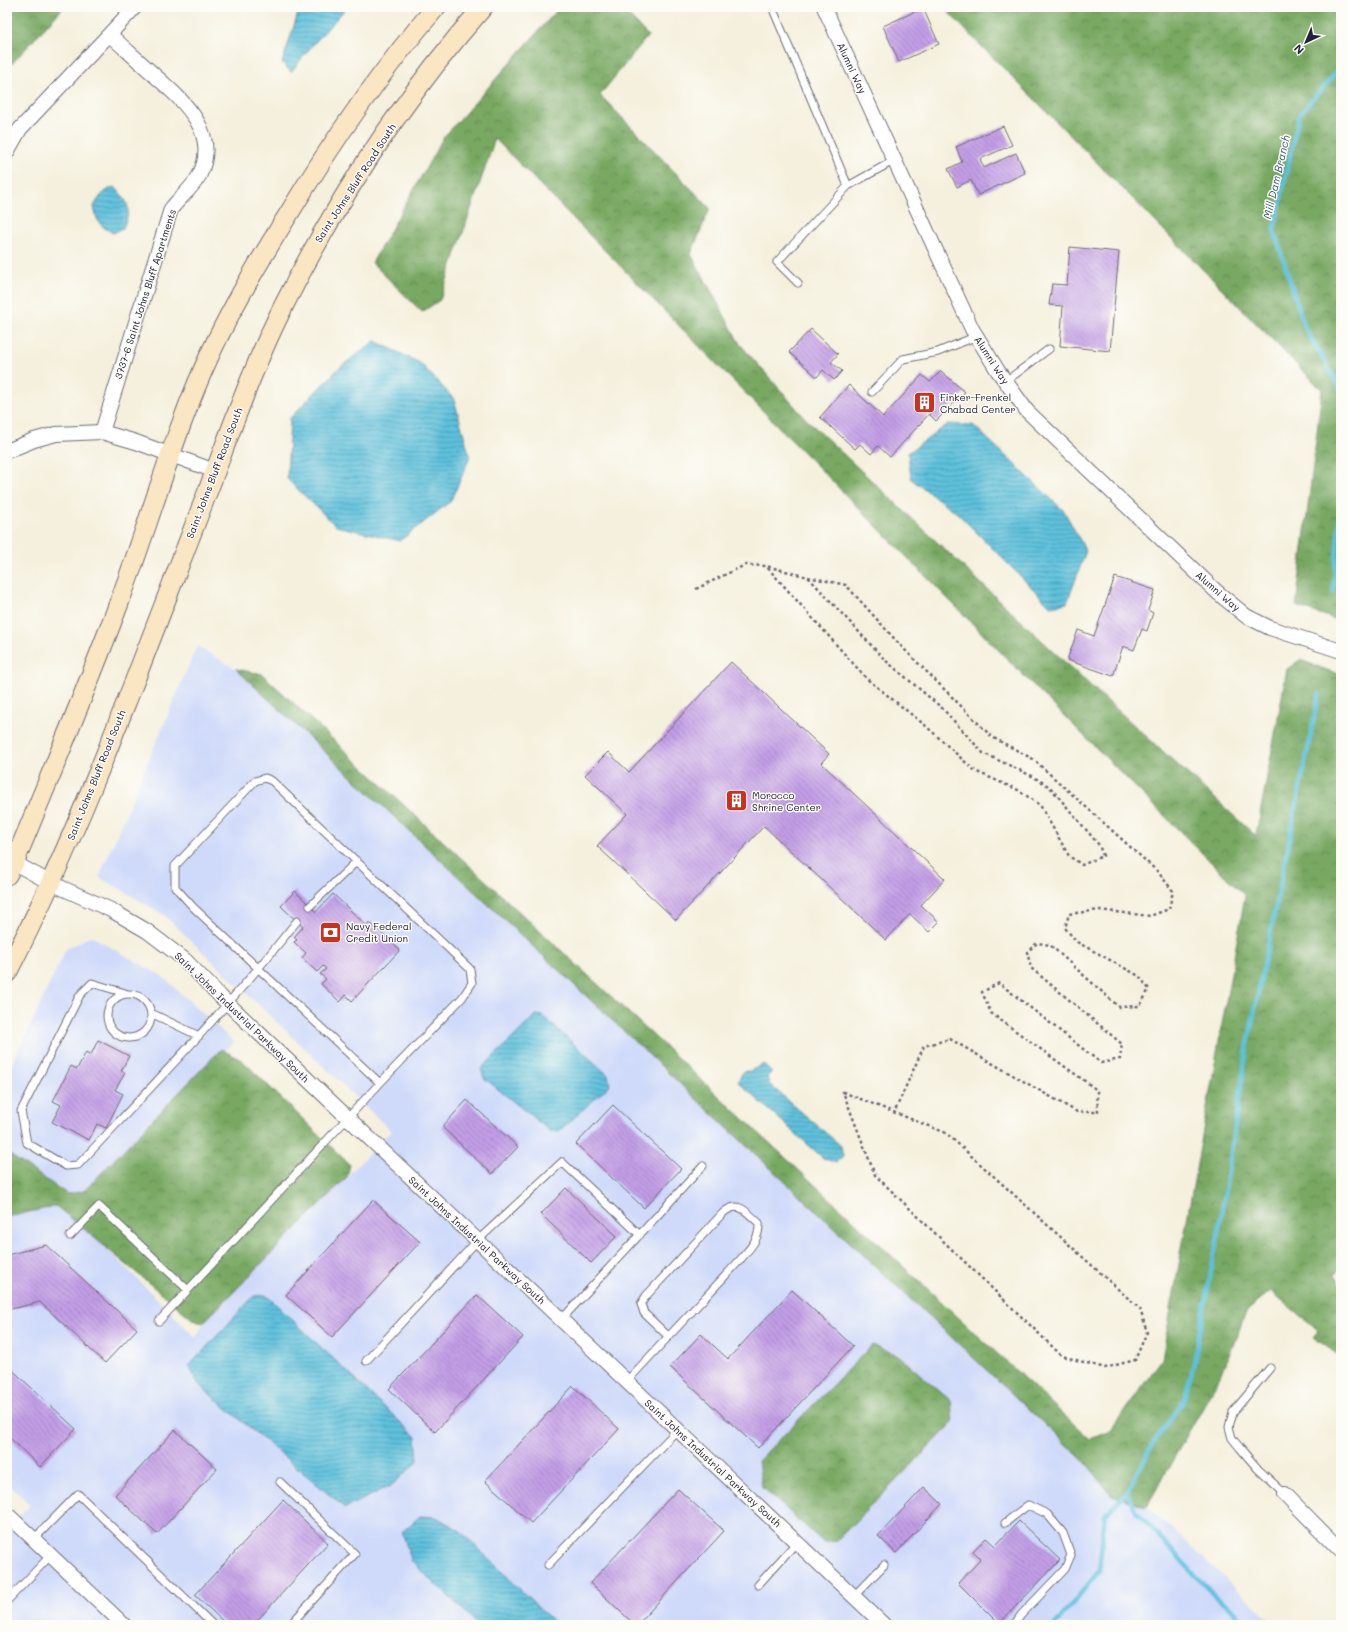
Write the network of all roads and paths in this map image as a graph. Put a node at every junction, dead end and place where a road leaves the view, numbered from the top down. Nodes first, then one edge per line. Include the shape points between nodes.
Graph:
1 (135, 7) edge
2 (436, 7) edge
3 (483, 7) edge
4 (772, 7) edge
5 (824, 7) edge
6 (110, 35) junction
7 (7, 152) edge
8 (895, 160) junction
9 (848, 186) junction
10 (798, 283) dead end
11 (977, 336) junction
12 (1049, 349) dead end
13 (1006, 382) junction
14 (872, 392) dead end
15 (102, 432) junction
16 (7, 451) edge
17 (171, 456) junction
18 (216, 472) junction
19 (766, 566) junction
20 (808, 577) junction
21 (696, 589) dead end
22 (1341, 650) edge
23 (357, 861) junction
24 (9, 866) edge
25 (51, 883) junction
26 (310, 906) dead end
27 (297, 921) dead end
28 (259, 969) junction
29 (7, 973) edge
30 (125, 993) junction
31 (227, 1003) junction
32 (151, 1013) junction
33 (199, 1036) junction
34 (380, 1083) junction
35 (894, 1112) junction
36 (347, 1117) junction
37 (703, 1166) dead end
38 (640, 1235) junction
39 (70, 1236) dead end
40 (478, 1241) junction
41 (188, 1290) junction
42 (561, 1320) junction
43 (159, 1321) dead end
44 (668, 1336) junction
45 (366, 1361) dead end
46 (1270, 1368) dead end
47 (627, 1381) junction
48 (678, 1429) junction
49 (280, 1482) dead end
50 (1285, 1494) joint
51 (7, 1514) edge
52 (1005, 1523) dead end
53 (34, 1539) junction
54 (797, 1542) junction
55 (1341, 1551) edge
56 (50, 1555) junction
57 (548, 1565) dead end
58 (884, 1565) dead end
59 (758, 1585) dead end
60 (854, 1596) junction
61 (7, 1601) edge
62 (124, 1625) edge
63 (213, 1625) edge
64 (290, 1625) edge
65 (884, 1625) edge
66 (1014, 1625) edge

1 - 6 street
2 - 17 main road via 401,48 326,152 272,240 213,348
3 - 18 main road, Saint Johns Bluff Road South via 424,78 367,160 320,236 251,378
4 - 9 lane
5 - 8 street, Alumni Way
6 - 7 street via 20,129
6 - 15 street, 3737-6 Saint Johns Bluff Apartments via 188,106 199,124 206,156 193,187 171,209
8 - 9 lane
8 - 11 street, Alumni Way
9 - 10 lane via 776,262
11 - 13 street, Alumni Way
11 - 14 lane via 938,352 903,359
12 - 13 lane
13 - 22 street, Alumni Way via 1027,410 1163,542 1246,616 1270,628
15 - 16 street via 56,434
15 - 17 street
17 - 18 street
17 - 24 main road via 120,603 58,757
18 - 25 main road, Saint Johns Bluff Road South via 90,794
19 - 20 path
19 - 20 path via 867,679 926,726 975,771 1018,790 1040,805 1069,856 1082,866 1102,856 1099,845 1050,787 983,753 942,708 885,660
19 - 21 path via 745,565
20 - 35 path via 846,585 900,645 992,737 1032,759 1158,872 1173,891 1169,909 1150,916 1099,910 1069,914 1065,928 1077,942 1140,976 1149,989 1140,1006 1119,1007 1050,945 1037,943 1027,952 1031,968 1122,1044 1120,1059 1100,1063 999,983 982,992 991,1013 1097,1090 1098,1112 1077,1112 950,1040 924,1046
23 - 26 lane
23 - 28 lane via 272,780 265,778 255,781 175,866 175,887
23 - 34 lane via 470,970 472,984 462,998
24 - 25 street, Saint Johns Industrial Parkway South
25 - 29 main road, Saint Johns Bluff Road South
25 - 31 street, Saint Johns Industrial Parkway South via 111,910 147,931 185,960
27 - 28 lane
28 - 31 lane
28 - 34 lane
30 - 32 lane via 145,1000
30 - 32 lane via 112,1000 106,1014 109,1028 115,1034 121,1037 137,1037 148,1027
30 - 33 lane via 92,983 80,995 21,1111 28,1143 66,1166 78,1165
31 - 33 lane
31 - 36 street, Saint Johns Industrial Parkway South
32 - 33 lane
34 - 36 lane
35 - 35 path via 842,1092 875,1175 1062,1356 1105,1368 1135,1360 1147,1332 1140,1308 946,1133
36 - 40 street, Saint Johns Industrial Parkway South
36 - 41 lane
37 - 38 lane
38 - 40 lane via 562,1162
38 - 42 lane
39 - 41 lane via 100,1206
40 - 42 street, Saint Johns Industrial Parkway South
40 - 45 lane
41 - 43 lane
42 - 47 street, Saint Johns Industrial Parkway South
44 - 44 lane via 756,1241 760,1231 759,1224 743,1209 737,1206 730,1207 723,1213 641,1304 644,1313
44 - 47 lane
46 - 50 lane via 1233,1412 1228,1427 1240,1448
47 - 48 street, Saint Johns Industrial Parkway South
48 - 54 street, Saint Johns Industrial Parkway South
48 - 57 lane
49 - 64 lane via 355,1554
50 - 55 street
51 - 53 street
52 - 66 lane via 1028,1505 1041,1511 1047,1514 1063,1533 1071,1555 1065,1569
53 - 56 street
53 - 63 lane via 78,1494
54 - 59 lane
54 - 60 street, Saint Johns Industrial Parkway South
56 - 61 lane
56 - 62 street
58 - 60 lane
60 - 65 street, Saint Johns Industrial Parkway South

